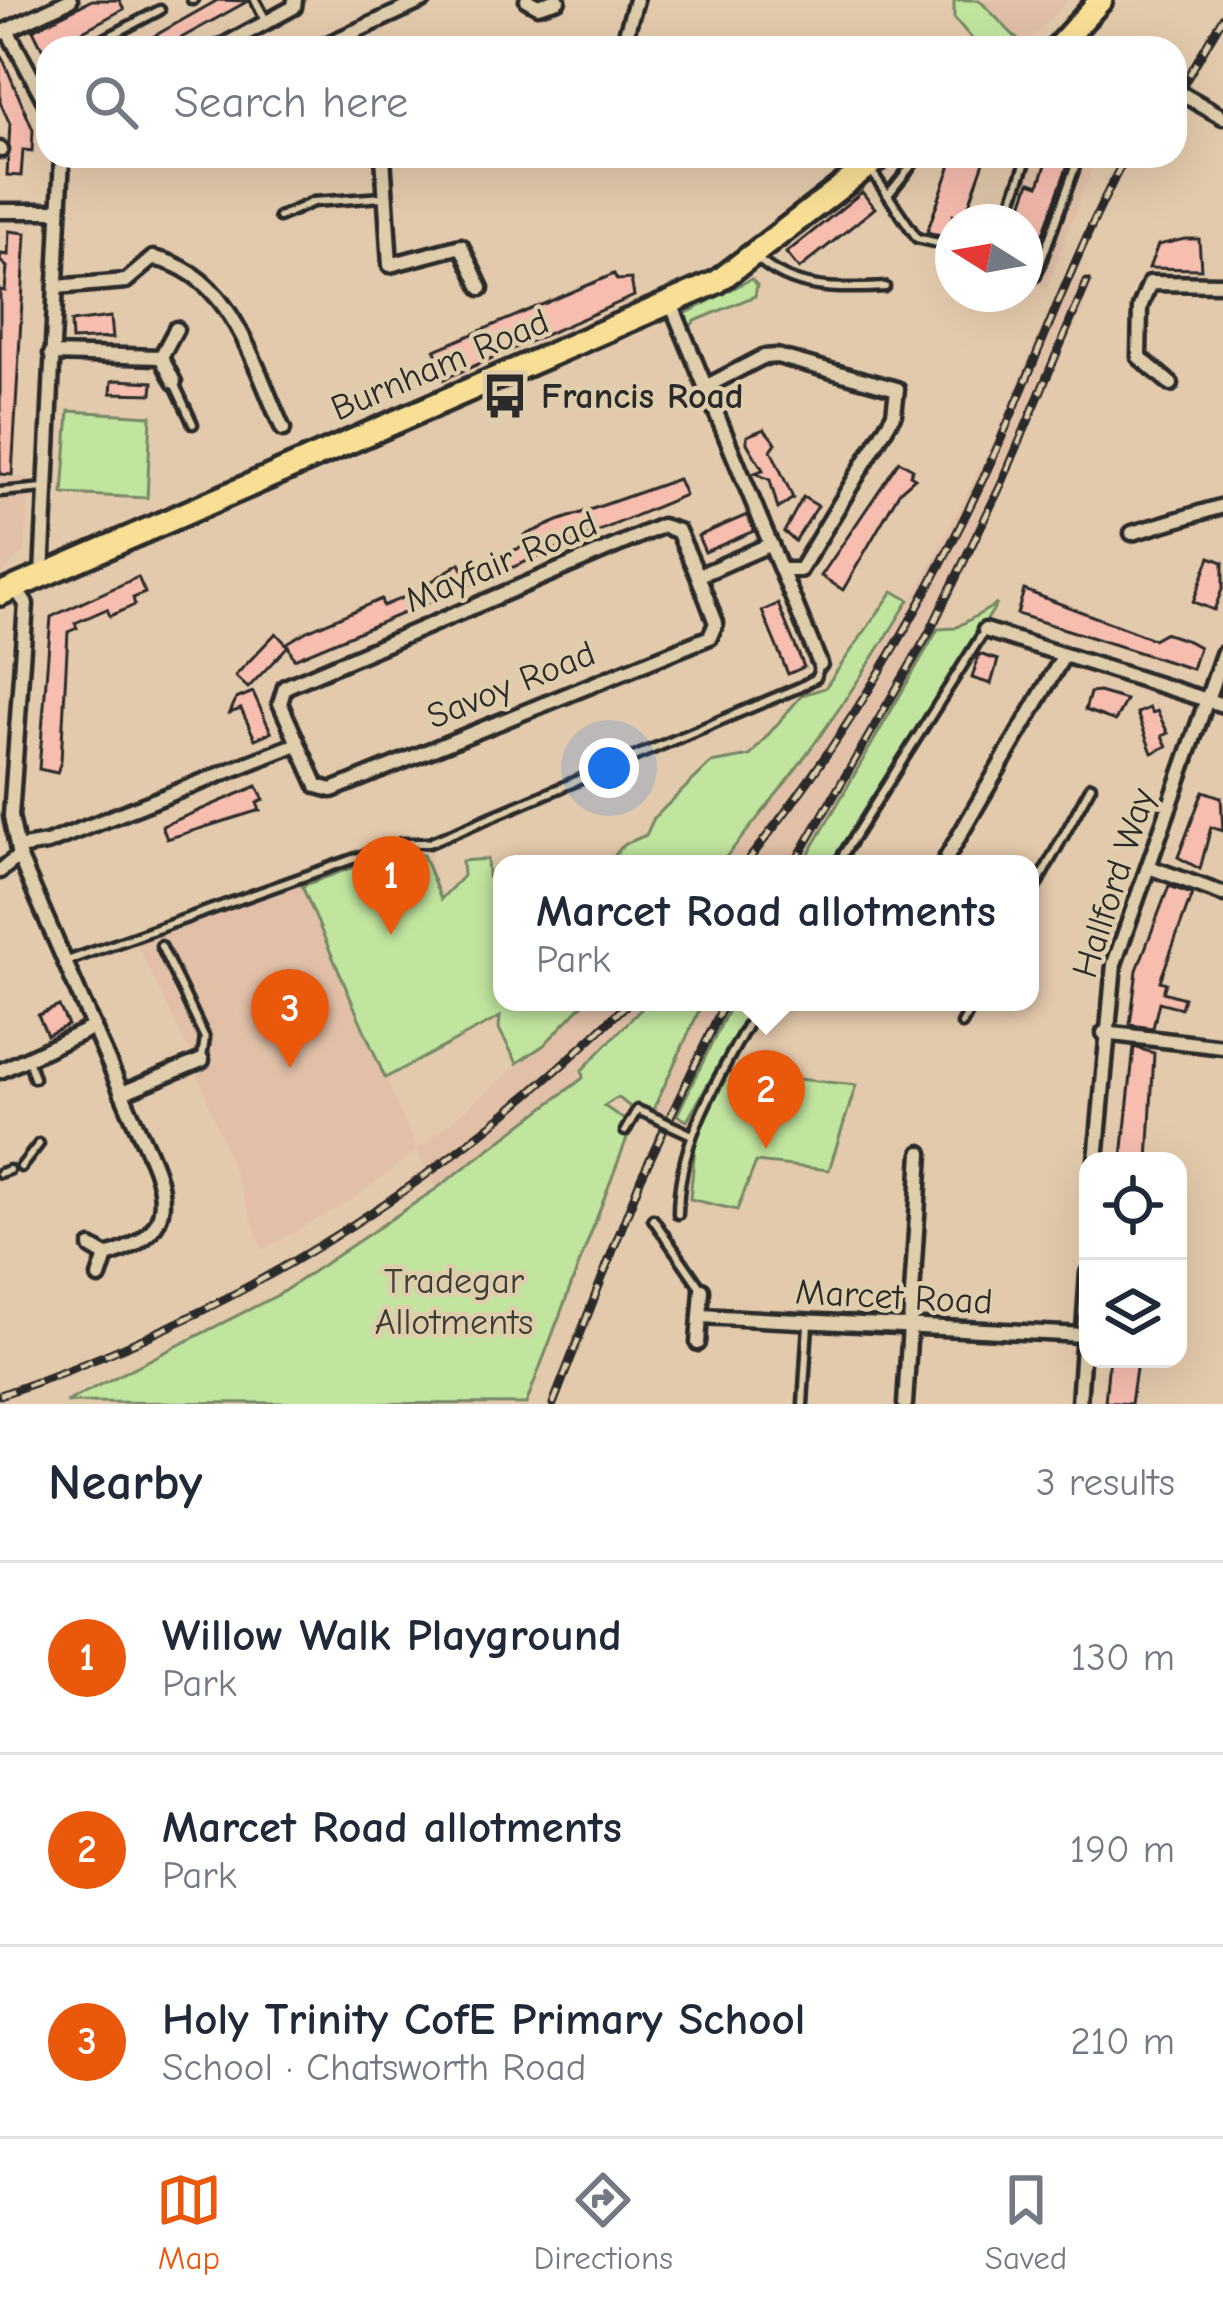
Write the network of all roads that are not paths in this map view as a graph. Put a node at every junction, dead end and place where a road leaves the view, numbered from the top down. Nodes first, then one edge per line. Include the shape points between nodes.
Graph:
1 (70, 0) edge
2 (255, 0) edge
3 (295, 0) edge
4 (424, 0) edge
5 (526, 0) edge
6 (558, 0) edge
7 (636, 0) edge
8 (1101, 0) edge
9 (160, 10) dead end
10 (268, 23) junction
11 (3, 31) edge
12 (115, 34) joint
13 (111, 36) edge
14 (243, 36) edge
15 (345, 36) edge
16 (626, 36) edge
17 (1074, 36) edge
18 (36, 86) edge
19 (1187, 97) edge
20 (1223, 117) edge
21 (61, 168) edge
22 (383, 168) edge
23 (866, 168) edge
24 (878, 168) edge
25 (910, 168) edge
26 (1024, 168) edge
27 (1075, 168) edge
28 (888, 195) junction
29 (383, 197) junction
30 (1011, 204) edge
31 (0, 211) edge
32 (59, 212) junction
33 (279, 218) dead end
34 (935, 242) edge
35 (756, 256) junction
36 (1043, 256) edge
37 (1223, 284) edge
38 (56, 286) junction
39 (885, 287) dead end
40 (481, 288) dead end
41 (670, 301) junction
42 (176, 329) dead end
43 (51, 354) junction
44 (161, 357) junction
45 (174, 382) joint
46 (1171, 384) dead end
47 (707, 386) junction
48 (193, 424) dead end
49 (283, 430) dead end
50 (45, 488) junction
51 (0, 492) edge
52 (1223, 506) edge
53 (1132, 532) dead end
54 (771, 544) junction
55 (782, 570) junction
56 (42, 575) junction
57 (698, 576) junction
58 (7, 591) edge
59 (985, 631) joint
60 (1223, 654) edge
61 (1064, 655) junction
62 (820, 664) joint
63 (1207, 699) junction
64 (1223, 705) edge
65 (297, 744) junction
66 (1090, 786) dead end
67 (18, 852) junction
68 (843, 855) edge
69 (948, 855) edge
70 (1149, 867) junction
71 (0, 871) edge
72 (1039, 880) edge
73 (1223, 894) edge
74 (161, 946) dead end
75 (64, 962) junction
76 (755, 1011) edge
77 (969, 1011) edge
78 (962, 1024) dead end
79 (94, 1028) junction
80 (1104, 1033) junction
81 (1223, 1047) edge
82 (28, 1057) junction
83 (202, 1060) joint
84 (0, 1071) edge
85 (34, 1078) dead end
86 (122, 1093) junction
87 (625, 1131) dead end
88 (690, 1134) junction
89 (39, 1144) dead end
90 (1097, 1152) edge
91 (921, 1153) dead end
92 (21, 1167) dead end
93 (678, 1214) dead end
94 (652, 1219) dead end
95 (92, 1247) dead end
96 (106, 1256) junction
97 (98, 1277) dead end
98 (702, 1290) joint
99 (700, 1316) junction
100 (808, 1323) junction
101 (909, 1330) junction
102 (1079, 1335) edge
103 (698, 1343) dead end
104 (1082, 1368) edge
105 (802, 1404) edge
106 (905, 1404) edge
107 (1079, 1404) edge

1 - 11 street
2 - 10 lane
3 - 10 street
4 - 15 street
5 - 6 street
7 - 16 street
8 - 17 main road
9 - 12 lane
10 - 14 street
11 - 18 street
12 - 13 lane
19 - 20 street
21 - 32 street
22 - 29 street
23 - 35 main road, Burnham Road
24 - 28 lane
25 - 28 lane
26 - 30 lane
27 - 36 lane
28 - 34 lane via 917,238
29 - 33 lane via 313,202
29 - 40 street via 390,265 460,246
31 - 32 street
32 - 38 street
35 - 39 lane via 772,271 824,290
35 - 41 main road, Burnham Road
37 - 46 street via 1150,283 1140,307 1139,356
38 - 43 street
38 - 49 street via 126,281 153,258 192,271 221,298
41 - 47 street
41 - 56 main road, Burnham Road
42 - 44 street
43 - 44 street
43 - 50 street
44 - 45 street
45 - 48 lane
47 - 54 street
47 - 55 street via 777,356 897,389 894,414 800,570
50 - 51 lane
50 - 56 street
52 - 53 street
54 - 55 street
54 - 57 street
55 - 62 street
56 - 58 main road, Burnham Road
57 - 65 street, Savoy Road via 716,622 710,637 332,790 317,786
57 - 65 street, Mayfair Road via 678,531 662,526 285,687 280,703
58 - 67 street via 26,604 11,816
59 - 61 street
59 - 68 lane
60 - 63 street, Hallford Way
61 - 63 street
61 - 69 street
62 - 75 lane via 816,678 800,687 429,843 364,855
63 - 64 street
63 - 70 street, Hallford Way
65 - 67 street
66 - 72 lane
67 - 71 street
67 - 75 street
70 - 73 street
70 - 80 street, Hallford Way via 1114,964
74 - 83 lane via 205,1038
75 - 79 street
76 - 88 lane
77 - 78 lane
79 - 82 street
79 - 86 street
80 - 81 street
80 - 90 street, Hallford Way
82 - 84 street
82 - 85 lane
83 - 86 street
86 - 96 street via 164,1199 159,1229 140,1246
87 - 88 lane, bridge via 637,1110
88 - 93 lane
89 - 92 lane
91 - 101 street
94 - 98 lane
95 - 96 street
96 - 97 street
98 - 99 street
99 - 100 street, Marcet Road
99 - 103 street
100 - 101 street, Marcet Road
100 - 105 lane
101 - 102 street, Marcet Road
101 - 106 street
104 - 107 street

